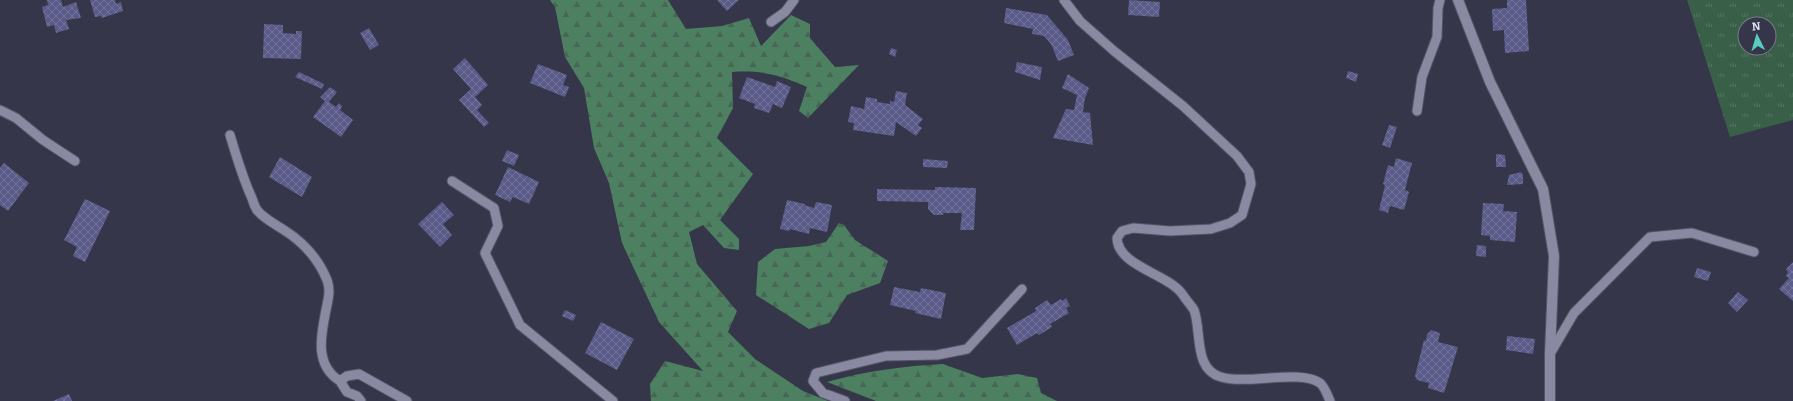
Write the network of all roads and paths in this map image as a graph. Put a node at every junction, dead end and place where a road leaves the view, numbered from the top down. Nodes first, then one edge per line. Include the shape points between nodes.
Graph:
1 (794, 0) edge
2 (1064, 0) edge
3 (1440, 0) edge
4 (1458, 0) edge
5 (771, 22) dead end
6 (0, 110) edge
7 (1416, 111) dead end
8 (230, 135) dead end
9 (75, 161) dead end
10 (452, 181) dead end
11 (1754, 252) dead end
12 (1022, 290) dead end
13 (1550, 354) junction
14 (340, 381) junction
15 (362, 401) edge
16 (407, 401) edge
17 (613, 401) edge
18 (845, 401) edge
19 (1330, 401) edge
20 (1550, 401) edge

1 - 5 lane via 785,12
2 - 19 lane via 1080,21 1183,106 1236,156 1249,172 1251,184 1242,215 1230,223 1211,229 1170,231 1132,228 1122,231 1116,238 1117,246 1126,257 1180,290 1194,310 1203,362 1209,370 1219,376 1236,380 1308,377 1321,383
3 - 7 lane via 1437,37 1422,77
4 - 13 street via 1490,82 1543,189 1554,256
6 - 9 lane via 16,118
8 - 14 lane via 257,209 307,248 328,282 329,294 321,345 322,361 332,376
10 - 17 lane via 494,208 498,226 486,253 520,325
11 - 13 lane via 1692,233 1650,237 1574,313
12 - 18 lane via 966,349 937,355 886,356 816,373 813,381 823,393
13 - 20 street
14 - 15 lane via 346,392
14 - 16 lane via 347,376 359,374

